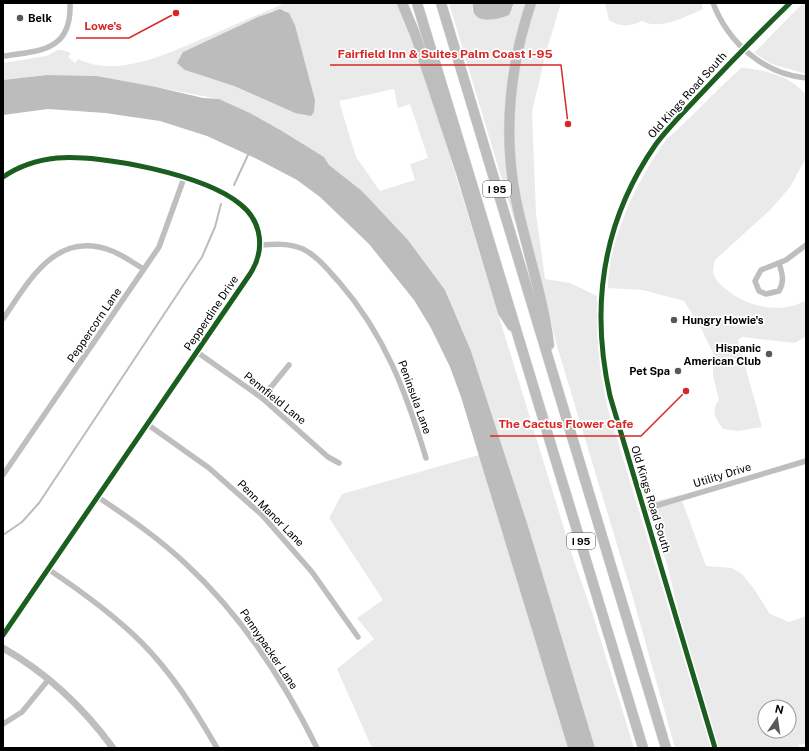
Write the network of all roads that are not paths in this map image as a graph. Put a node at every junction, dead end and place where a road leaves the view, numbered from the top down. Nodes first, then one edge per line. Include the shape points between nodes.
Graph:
1 (70, 3) edge
2 (402, 3) edge
3 (417, 3) edge
4 (440, 3) edge
5 (531, 3) edge
6 (713, 3) edge
7 (790, 3) edge
8 (743, 48) junction
9 (3, 56) edge
10 (806, 78) edge
11 (3, 177) edge
12 (184, 178) junction
13 (260, 245) junction
14 (806, 245) edge
15 (779, 263) junction
16 (144, 269) junction
17 (3, 320) edge
18 (518, 334) junction
19 (197, 352) junction
20 (289, 365) dead end
21 (553, 374) junction
22 (262, 398) junction
23 (147, 424) junction
24 (426, 458) dead end
25 (806, 461) edge
26 (339, 463) dead end
27 (3, 475) edge
28 (98, 496) junction
29 (645, 508) junction
30 (48, 569) junction
31 (3, 635) edge
32 (358, 637) dead end
33 (3, 648) edge
34 (49, 679) junction
35 (3, 724) edge
36 (113, 748) edge
37 (217, 748) edge
38 (317, 748) edge
39 (643, 748) edge
40 (666, 748) edge
41 (715, 748) edge

1 - 9 street via 67,27 52,46 43,50
2 - 18 highway via 415,34 462,175 503,312
3 - 18 highway, I 95
4 - 21 highway, I 95
5 - 21 highway via 514,68 510,146 516,199 548,332
6 - 8 street via 720,18
7 - 8 street, Old Kings Road South
8 - 10 street via 770,68 786,75
8 - 29 street, Old Kings Road South via 669,128 649,155 633,182 621,210 605,262 601,310 604,371 617,422
11 - 12 street, Pepperdine Drive via 33,162 70,157 125,163
12 - 13 street, Pepperdine Drive via 210,187 240,204 255,223
12 - 16 street, Peppercorn Lane via 162,241
13 - 19 street, Pepperdine Drive via 258,260 253,270
13 - 24 street, Peninsula Lane via 290,246 309,253 332,274 354,300 381,340 397,373
14 - 15 street
15 - 15 street via 761,270 757,275 755,281 759,291 766,294 779,291 783,278
16 - 17 street via 118,253 105,249 87,246 65,250 38,270
16 - 27 street, Peppercorn Lane
18 - 39 highway, I 95
19 - 22 street, Pennfield Lane
19 - 23 street, Pepperdine Drive
20 - 22 street
21 - 40 highway, I 95
22 - 26 street, Pennfield Lane via 328,457
23 - 28 street, Pepperdine Drive
23 - 32 street, Penn Manor Lane via 209,468 265,518 312,572
25 - 29 street, Utility Drive
28 - 30 street, Pepperdine Drive
28 - 38 street, Pennypacker Lane via 172,551 223,602 267,660
29 - 41 street, Old Kings Road South
30 - 31 street, Pepperdine Drive
30 - 37 street via 106,610 142,643 182,691
33 - 34 street
34 - 35 street via 22,712
34 - 36 street via 81,709

